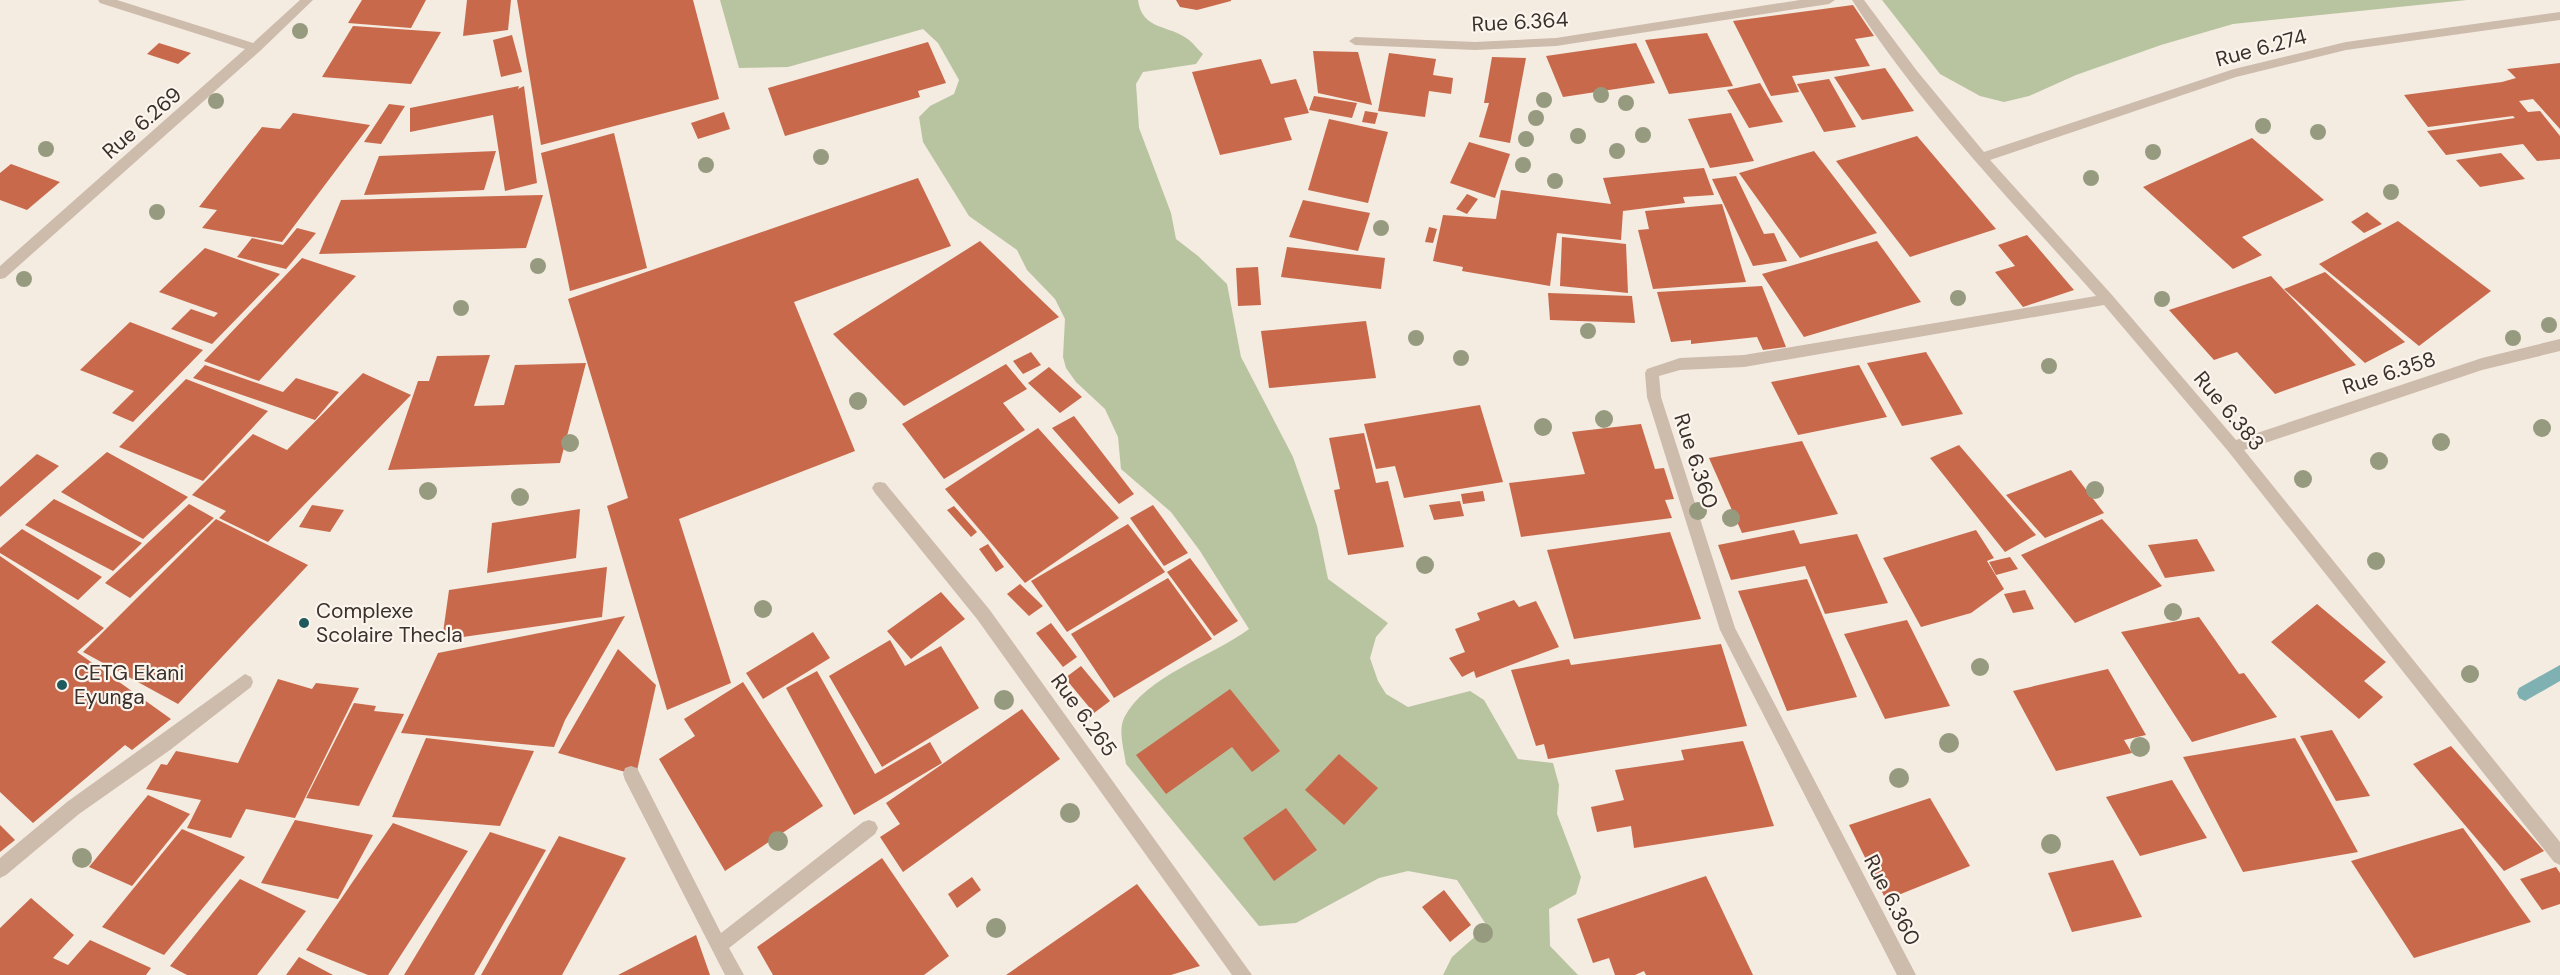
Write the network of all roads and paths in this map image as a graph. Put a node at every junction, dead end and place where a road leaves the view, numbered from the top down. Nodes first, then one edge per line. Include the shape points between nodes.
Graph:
1 (104, 0) edge
2 (307, 0) edge
3 (1829, 0) edge
4 (1858, 0) edge
5 (2560, 16) edge
6 (1355, 41) dead end
7 (256, 48) junction
8 (1981, 158) junction
9 (0, 274) edge
10 (2107, 299) junction
11 (2560, 345) edge
12 (2233, 447) junction
13 (880, 488) dead end
14 (245, 682) dead end
15 (631, 774) dead end
16 (869, 828) dead end
17 (2560, 856) edge
18 (0, 869) edge
19 (718, 946) junction
20 (735, 975) edge
21 (1243, 975) edge
22 (1907, 975) edge

1 - 7 street
2 - 7 street, Rue 6.269
3 - 6 street, Rue 6.364 via 1556,42 1475,46
4 - 8 street, Rue 6.383
5 - 8 street, Rue 6.274 via 2346,46 2234,73
7 - 9 street, Rue 6.269
8 - 10 street, Rue 6.383
10 - 12 street, Rue 6.383
10 - 22 street, Rue 6.360 via 1744,361 1680,364 1653,373 1654,397 1728,630
11 - 12 street, Rue 6.358 via 2482,364
12 - 17 street, Rue 6.383
13 - 21 street, Rue 6.265 via 983,614
14 - 18 street via 73,808
15 - 19 street
16 - 19 street
19 - 20 street

